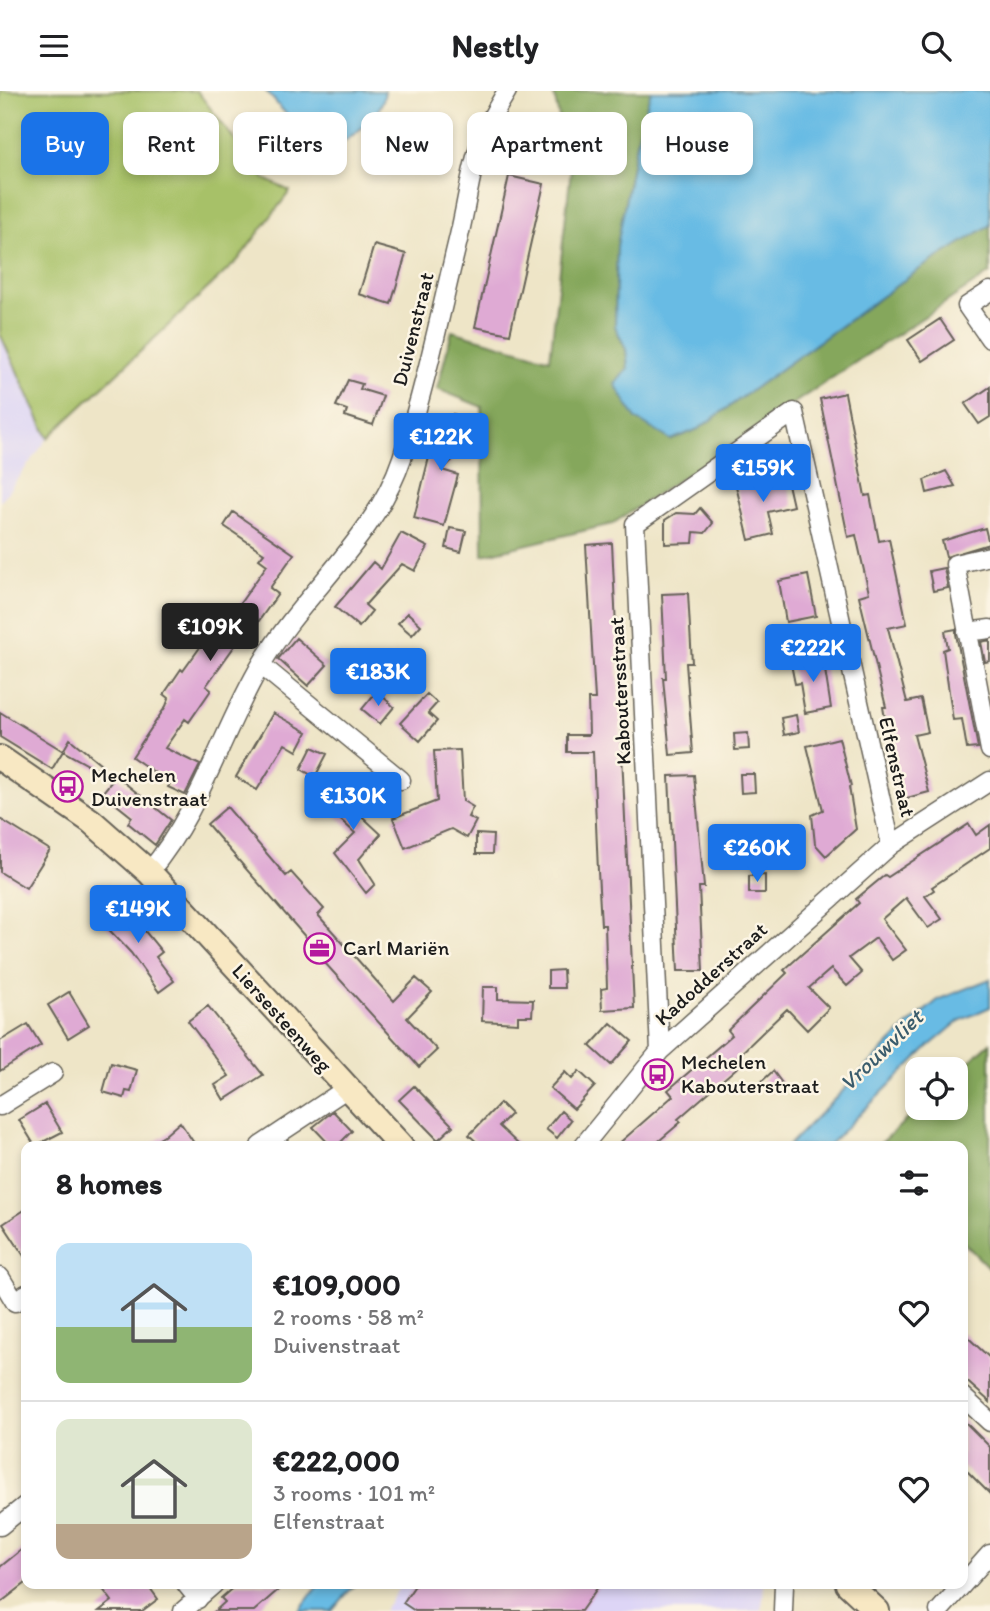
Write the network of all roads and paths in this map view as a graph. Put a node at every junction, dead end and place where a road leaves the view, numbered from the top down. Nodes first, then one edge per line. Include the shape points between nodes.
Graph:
1 (507, 91) edge
2 (990, 291) edge
3 (990, 339) edge
4 (794, 412) joint
5 (990, 556) edge
6 (990, 629) edge
7 (967, 632) junction
8 (261, 665) junction
9 (990, 750) edge
10 (0, 758) edge
11 (401, 781) dead end
12 (990, 781) edge
13 (891, 845) junction
14 (149, 872) junction
15 (660, 1051) junction
16 (53, 1073) dead end
17 (346, 1089) junction
18 (0, 1106) edge
19 (268, 1141) edge
20 (396, 1141) edge
21 (587, 1141) edge
22 (0, 1277) edge
23 (21, 1298) edge
24 (968, 1402) edge
25 (990, 1422) edge
26 (21, 1509) edge
27 (0, 1526) edge
28 (990, 1553) edge
29 (968, 1578) edge
30 (190, 1589) edge
31 (209, 1589) edge
32 (785, 1589) edge
33 (853, 1589) edge
34 (958, 1589) edge
35 (198, 1599) junction
36 (183, 1611) edge
37 (783, 1611) edge
38 (877, 1611) edge
39 (939, 1611) edge

1 - 8 street, Duivenstraat via 484,134 401,460 382,504 353,547 283,630
2 - 3 street via 967,306
4 - 13 street, Elfenstraat
4 - 15 street, Kaboutersstraat via 635,524
5 - 7 street via 955,564
6 - 7 street
7 - 9 street
8 - 11 street
8 - 14 street, Duivenstraat via 200,796 171,846
10 - 14 main road, Liersesteenweg via 92,821
12 - 13 street, Kadodderstraat
13 - 15 street, Kadodderstraat
14 - 17 main road, Liersesteenweg
15 - 21 street, Kadodderstraat
16 - 18 street
17 - 19 street
17 - 20 main road, Liersesteenweg
22 - 23 street via 15,1302
24 - 25 street
26 - 27 street
28 - 29 street
30 - 35 street
31 - 35 street
32 - 37 street
33 - 38 main road
34 - 39 street
35 - 36 street

